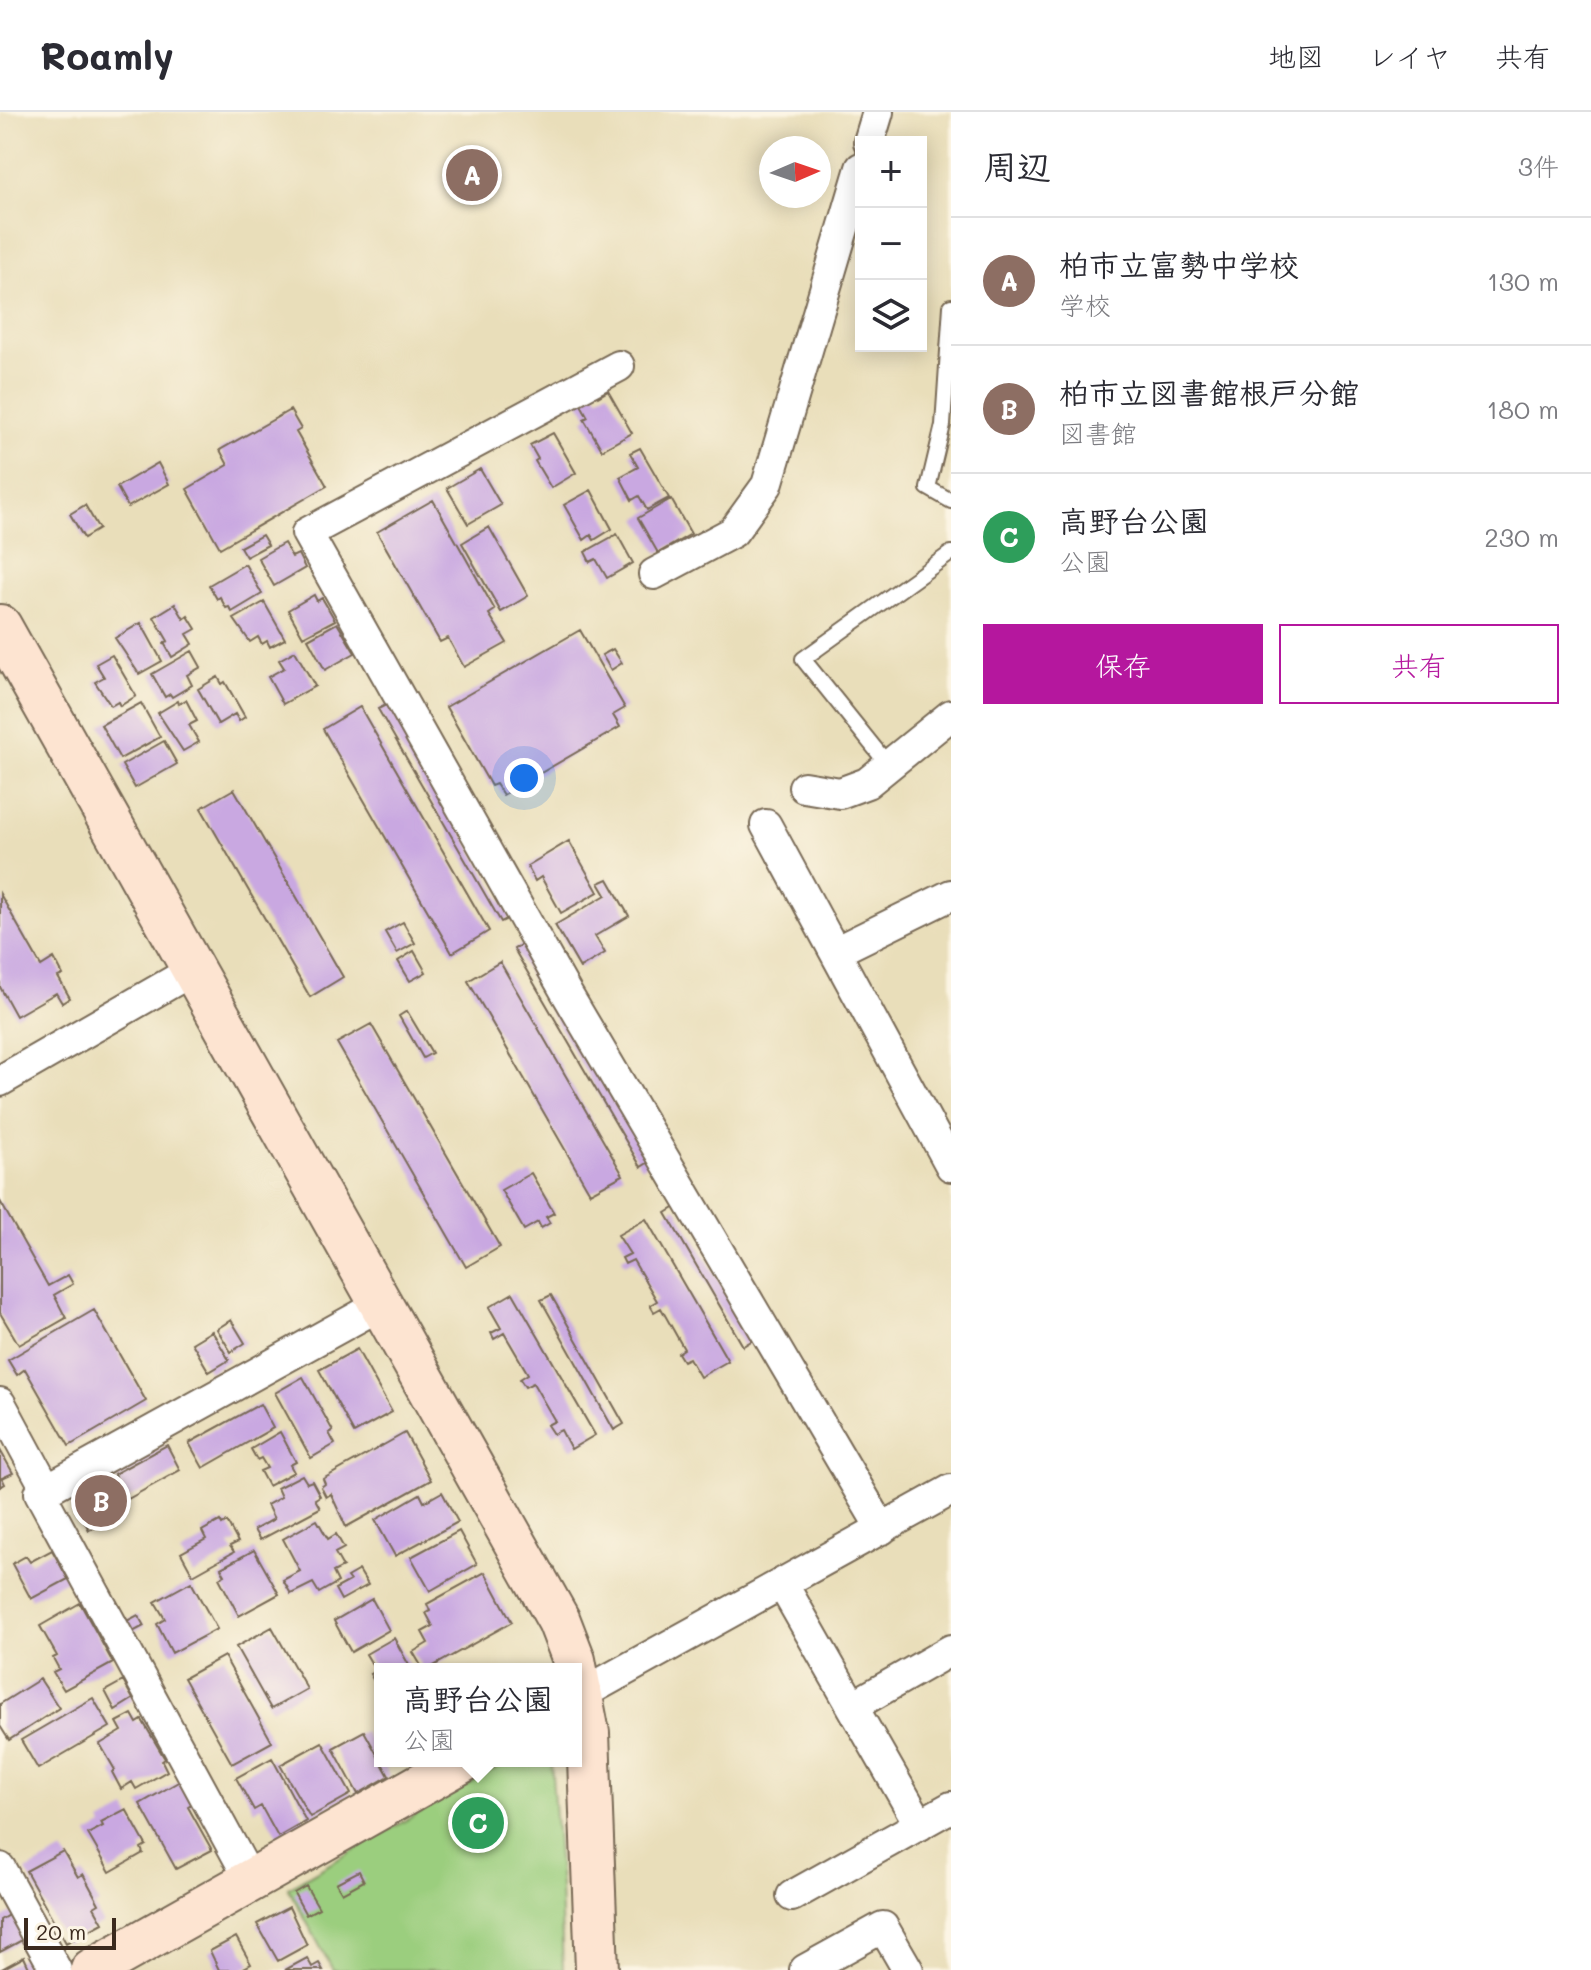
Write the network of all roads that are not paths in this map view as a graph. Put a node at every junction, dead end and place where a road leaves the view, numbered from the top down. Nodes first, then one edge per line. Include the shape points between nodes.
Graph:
1 (878, 112) edge
2 (871, 136) edge
3 (855, 188) edge
4 (951, 306) edge
5 (619, 366) dead end
6 (951, 501) edge
7 (951, 553) edge
8 (654, 574) dead end
9 (0, 626) edge
10 (951, 715) edge
11 (889, 766) junction
12 (804, 787) dead end
13 (766, 825) dead end
14 (951, 895) edge
15 (835, 952) junction
16 (193, 970) junction
17 (0, 1081) edge
18 (951, 1166) edge
19 (380, 1305) junction
20 (0, 1403) edge
21 (47, 1490) junction
22 (951, 1490) edge
23 (882, 1529) junction
24 (783, 1585) junction
25 (951, 1650) edge
26 (574, 1663) edge
27 (582, 1694) edge
28 (853, 1706) junction
29 (582, 1708) edge
30 (452, 1767) edge
31 (951, 1807) edge
32 (920, 1825) junction
33 (0, 1868) edge
34 (251, 1881) junction
35 (792, 1896) dead end
36 (56, 1970) edge
37 (92, 1970) edge
38 (597, 1970) edge
39 (805, 1970) edge
40 (908, 1970) edge

1 - 2 street
3 - 8 street via 767,485 733,532
4 - 6 lane via 943,425 928,488
5 - 23 street via 307,533 567,994
7 - 11 lane via 803,659
9 - 16 street
10 - 11 street
11 - 12 street via 867,783 840,793
13 - 15 street
14 - 15 street
15 - 18 street
16 - 17 street
16 - 19 street
19 - 21 street
19 - 26 street via 547,1598
20 - 21 street
21 - 34 street via 40,1493
22 - 23 street
23 - 24 street
24 - 27 street
24 - 28 street
25 - 28 street
28 - 32 street
29 - 38 street via 588,1733
30 - 34 street
31 - 32 street
32 - 35 street
33 - 36 street
34 - 37 street
39 - 40 street via 883,1927

